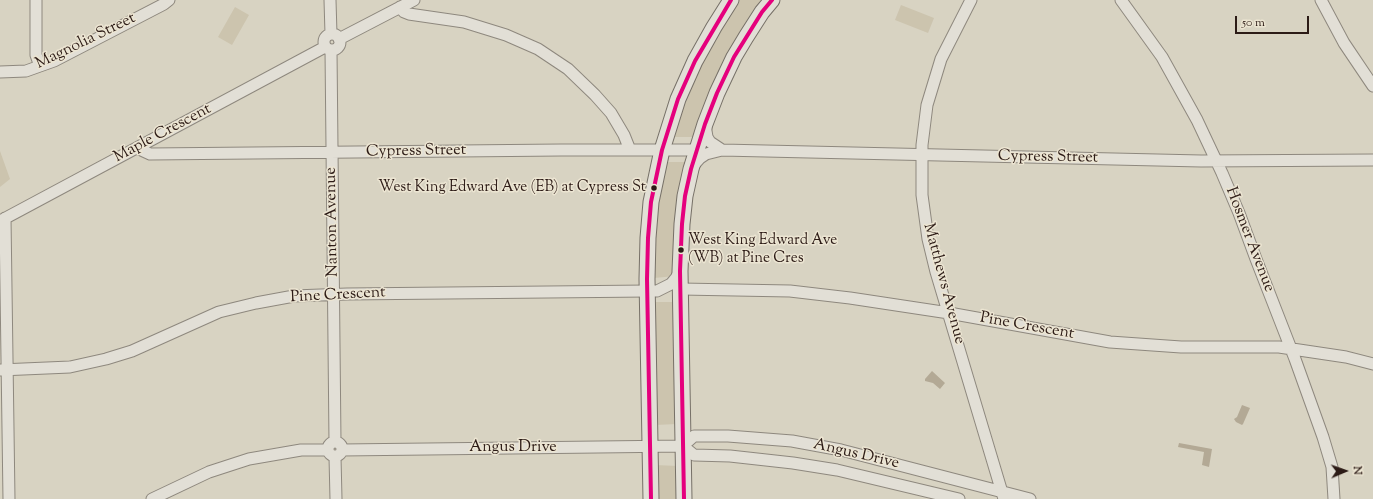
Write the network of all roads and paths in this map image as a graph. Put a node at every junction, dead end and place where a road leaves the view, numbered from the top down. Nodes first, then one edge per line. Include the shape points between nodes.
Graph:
1 (36, 0) edge
2 (169, 0) edge
3 (330, 0) edge
4 (414, 0) edge
5 (731, 0) edge
6 (772, 0) edge
7 (971, 0) edge
8 (1121, 0) edge
9 (1321, 0) edge
10 (400, 7) junction
11 (335, 36) junction
12 (328, 48) junction
13 (40, 66) junction
14 (0, 72) edge
15 (1373, 86) edge
16 (705, 124) junction
17 (137, 148) junction
18 (630, 150) junction
19 (662, 150) junction
20 (697, 150) junction
21 (722, 150) junction
22 (332, 153) junction
23 (921, 155) junction
24 (1373, 160) edge
25 (1217, 161) junction
26 (692, 169) junction
27 (2, 220) edge
28 (680, 271) junction
29 (681, 289) junction
30 (648, 291) junction
31 (334, 294) junction
32 (949, 313) junction
33 (1291, 348) junction
34 (1373, 364) edge
35 (3, 370) edge
36 (683, 446) junction
37 (651, 447) junction
38 (335, 450) junction
39 (1003, 495) edge
40 (8, 499) edge
41 (152, 499) edge
42 (336, 499) edge
43 (651, 499) edge
44 (684, 499) edge
45 (959, 499) edge
46 (1030, 499) edge
47 (1334, 499) edge

1 - 13 street via 36,55
2 - 13 street, Magnolia Street
3 - 11 street
4 - 10 street
5 - 19 main road via 695,61 678,99
6 - 16 main road via 734,57
7 - 23 street, Matthews Avenue via 939,66 927,105
8 - 25 street, Hosmer Avenue via 1162,57
9 - 15 street via 1344,43
10 - 11 street
10 - 18 street via 410,14 464,22 506,34 538,49 568,69 595,95 611,114
11 - 12 street via 324,39
12 - 17 street, Maple Crescent
12 - 22 street, Nanton Avenue
13 - 14 street, Magnolia Street via 26,71
16 - 20 main road
16 - 21 street via 710,142
17 - 22 street, Cypress Street via 150,154
17 - 27 street, Maple Crescent
18 - 19 street, Cypress Street
18 - 22 street, Cypress Street
19 - 20 street, Cypress Street
19 - 30 main road via 651,202
20 - 26 main road
21 - 23 street, Cypress Street
21 - 26 street, Cypress Street via 706,154
22 - 31 street, Nanton Avenue
23 - 25 street, Cypress Street
23 - 32 street, Matthews Avenue via 922,195 928,239
24 - 25 street, Cypress Street
25 - 33 street, Hosmer Avenue
26 - 28 main road via 685,203
27 - 35 street
28 - 29 main road
28 - 30 street, Pine Crescent via 671,284
29 - 32 street, Pine Crescent via 790,291
29 - 36 main road
30 - 31 street, Pine Crescent
30 - 37 main road
31 - 35 street, Pine Crescent via 294,296 219,312 132,351 106,359 70,367
31 - 38 street, Nanton Avenue
32 - 33 street, Pine Crescent via 1110,342
32 - 39 street, Matthews Avenue
33 - 34 street, Pine Crescent
33 - 47 street, Hosmer Avenue via 1328,452 1332,467
35 - 40 street
36 - 37 street, Angus Drive
36 - 39 street, Angus Drive via 694,436 792,441 840,450
36 - 44 main road
36 - 45 street, Angus Drive via 694,456 730,456 829,469
37 - 38 street, Angus Drive
37 - 43 main road
38 - 41 street, Angus Drive via 301,450 249,459 209,472
38 - 42 street, Nanton Avenue
39 - 46 street, Angus Drive

